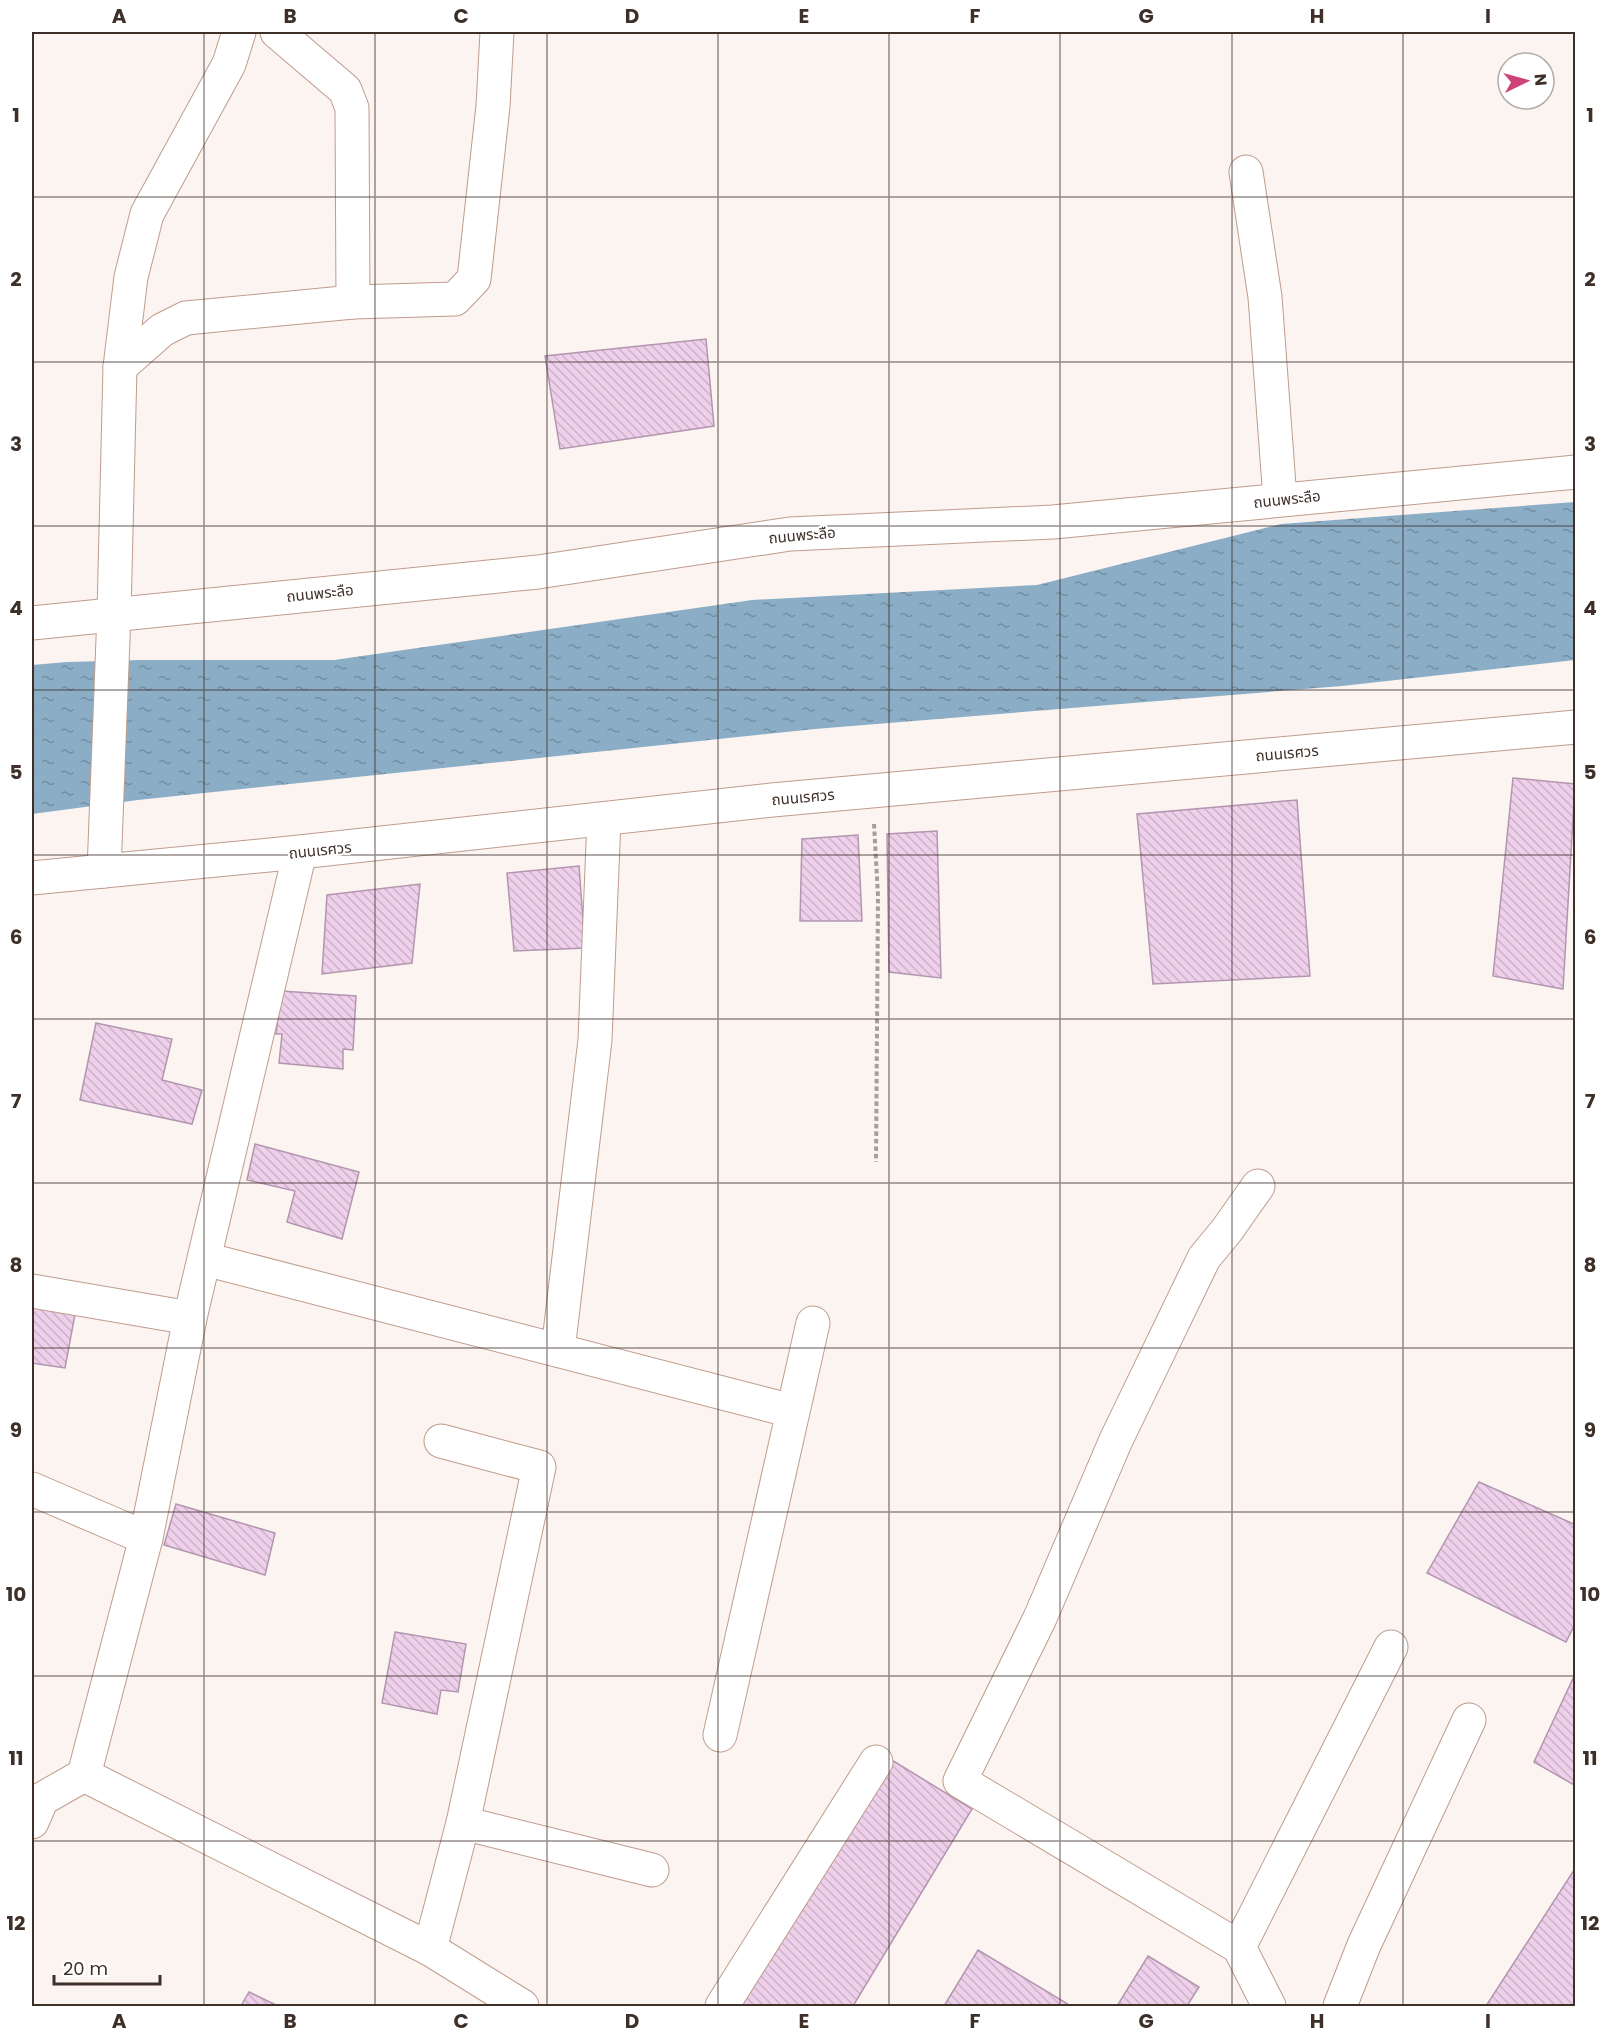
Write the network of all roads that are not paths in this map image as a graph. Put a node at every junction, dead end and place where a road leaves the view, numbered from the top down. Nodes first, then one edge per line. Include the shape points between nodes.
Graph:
1 (239, 32) edge
2 (277, 32) edge
3 (497, 32) edge
4 (1246, 172) dead end
5 (353, 302) junction
6 (120, 367) junction
7 (1575, 471) edge
8 (1280, 499) junction
9 (114, 613) junction
10 (32, 623) edge
11 (1575, 727) edge
12 (604, 819) junction
13 (300, 852) junction
14 (104, 871) junction
15 (32, 878) edge
16 (1258, 1186) dead end
17 (205, 1259) junction
18 (32, 1291) edge
19 (190, 1318) junction
20 (813, 1323) dead end
21 (558, 1350) junction
22 (792, 1411) junction
23 (441, 1441) dead end
24 (32, 1489) edge
25 (146, 1538) junction
26 (1391, 1647) dead end
27 (1469, 1720) dead end
28 (720, 1735) dead end
29 (876, 1762) dead end
30 (84, 1775) junction
31 (35, 1805) edge
32 (463, 1823) junction
33 (652, 1870) dead end
34 (1239, 1947) junction
35 (430, 1949) junction
36 (522, 2007) edge
37 (722, 2007) edge
38 (1269, 2007) edge
39 (1340, 2007) edge

1 - 6 street via 229,64 147,214 131,277
2 - 5 street via 345,90 352,108
3 - 5 street via 474,279 455,299
4 - 8 street via 1265,297
5 - 6 street via 186,318 162,330
6 - 9 street
7 - 8 street, ถนนพระลือ
8 - 9 street, ถนนพระลือ via 1053,522 790,534 538,572
9 - 10 street, ถนนพระลือ
9 - 14 street
11 - 12 street, ถนนเรศวร via 872,790
12 - 13 street, ถนนเรศวร
12 - 21 street via 595,1040
13 - 14 street, ถนนเรศวร
13 - 17 street
14 - 15 street, ถนนเรศวร
16 - 34 street via 1204,1258 1116,1440 1040,1618 960,1781
17 - 19 street
17 - 21 street
18 - 19 street
19 - 25 street
20 - 22 street
21 - 22 street
22 - 28 street
23 - 32 street via 539,1467
24 - 25 street
25 - 30 street
26 - 34 street
27 - 39 street via 1364,1946
29 - 37 street
30 - 31 street
30 - 35 street
32 - 33 street
32 - 35 street
34 - 38 street
35 - 36 street

